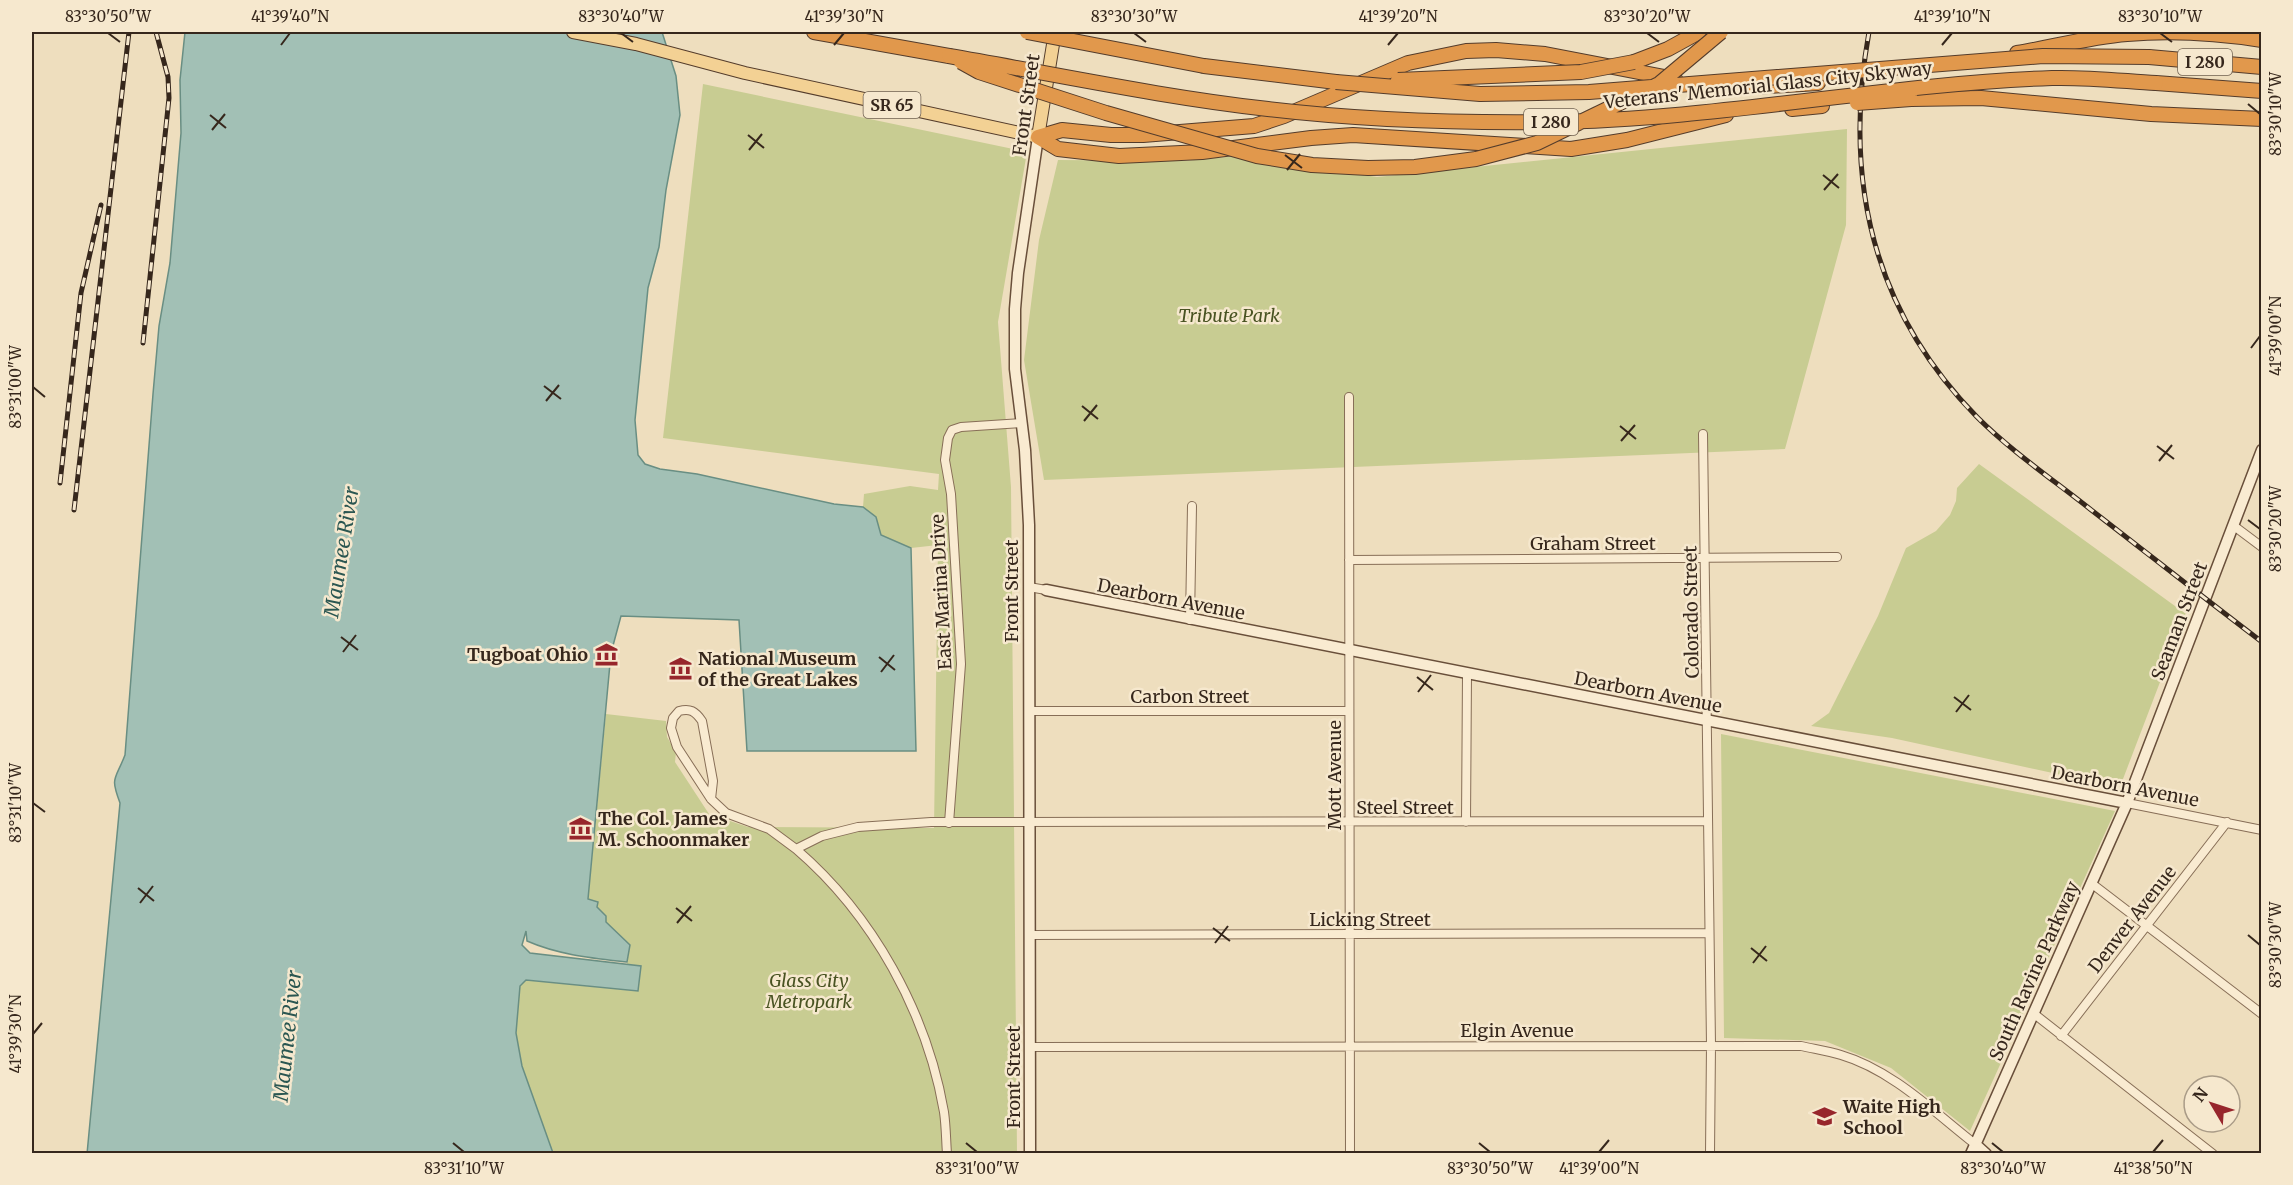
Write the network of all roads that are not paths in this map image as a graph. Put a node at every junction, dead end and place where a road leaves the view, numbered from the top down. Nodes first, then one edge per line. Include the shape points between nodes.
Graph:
1 (573, 32) edge
2 (814, 32) edge
3 (1027, 32) edge
4 (1055, 32) edge
5 (1699, 32) edge
6 (1721, 32) edge
7 (2262, 40) edge
8 (949, 56) junction
9 (2262, 67) edge
10 (1336, 82) junction
11 (2262, 91) edge
12 (2262, 118) edge
13 (1038, 137) junction
14 (1349, 397) dead end
15 (1021, 423) junction
16 (1702, 434) dead end
17 (2262, 450) edge
18 (1192, 506) dead end
19 (2234, 526) junction
20 (2262, 547) edge
21 (1705, 557) junction
22 (1837, 557) dead end
23 (1349, 560) junction
24 (1029, 587) junction
25 (1046, 590) joint
26 (1190, 620) junction
27 (1349, 650) junction
28 (1467, 674) junction
29 (1030, 711) junction
30 (1349, 711) junction
31 (1707, 720) junction
32 (711, 799) junction
33 (2127, 803) junction
34 (1708, 821) junction
35 (949, 822) junction
36 (1031, 822) junction
37 (1349, 822) junction
38 (1466, 822) junction
39 (2227, 822) junction
40 (2250, 828) junction
41 (2262, 830) edge
42 (2262, 837) edge
43 (796, 849) junction
44 (2091, 883) junction
45 (2146, 925) junction
46 (1709, 933) junction
47 (1350, 934) junction
48 (1030, 935) junction
49 (2033, 1013) junction
50 (2262, 1014) edge
51 (2061, 1036) junction
52 (1350, 1045) junction
53 (1711, 1045) junction
54 (1031, 1047) junction
55 (1973, 1149) edge
56 (948, 1154) edge
57 (1030, 1154) edge
58 (1350, 1154) edge
59 (1710, 1154) edge
60 (1986, 1154) edge
61 (2213, 1154) edge

1 - 13 main road, SR 65
2 - 8 highway, Veterans' Memorial Glass City Skyway / I 280
3 - 10 highway, Veterans' Memorial Glass City Skyway / I 280, bridge via 1204,66
4 - 13 main road, Front Street
5 - 10 highway, bridge via 1635,62 1581,72
6 - 8 highway, bridge via 1659,84 1537,143 1476,159 1368,168 1312,165 1257,156 979,72
7 - 13 highway via 2187,33 2126,34 1889,75 1737,88 1545,54 1466,51 1408,63 1254,126 1143,135 1062,130
8 - 11 highway, Veterans' Memorial Glass City Skyway / I 280, bridge via 1268,109 1457,122 1648,118 1912,88 2055,78
9 - 10 highway, Veterans' Memorial Glass City Skyway / I 280, bridge via 2149,57 2043,56 1589,92 1480,94
12 - 13 highway, bridge via 2151,114 1981,98 1911,99 1730,114 1608,144 1571,149 1353,135 1202,152 1119,156 1058,149
13 - 15 street, Front Street via 1018,273 1015,369
14 - 23 street, Mott Avenue
15 - 24 street, Front Street via 1029,525
15 - 35 street, East Marina Drive via 961,427 952,430 948,438 945,460 951,494 961,664
16 - 21 street, Colorado Street
17 - 19 street, Seaman Street
18 - 26 street
19 - 20 street
19 - 33 street, Seaman Street
21 - 22 street, Graham Street
21 - 23 street, Graham Street
21 - 31 street, Colorado Street
23 - 27 street, Mott Avenue
24 - 25 street, Dearborn Avenue
24 - 29 street, Front Street
25 - 26 street, Dearborn Avenue
26 - 27 street, Dearborn Avenue
27 - 28 street, Dearborn Avenue
27 - 30 street, Mott Avenue
28 - 31 street, Dearborn Avenue
28 - 38 street
29 - 30 street, Carbon Street
29 - 36 street, Front Street
30 - 37 street, Mott Avenue
31 - 33 street, Dearborn Avenue
31 - 34 street, Colorado Street
32 - 32 street via 713,781 702,721 688,709 678,711 671,728 677,747
32 - 43 street via 726,813 769,829
33 - 39 street, Dearborn Avenue
33 - 44 street, South Ravine Parkway
34 - 38 street, Steel Street
34 - 46 street, Colorado Street
35 - 36 street, Steel Street
35 - 43 street, Steel Street via 858,827 822,836
36 - 37 street, Steel Street
36 - 48 street, Front Street
37 - 38 street, Steel Street
37 - 47 street, Mott Avenue
39 - 40 street, Dearborn Avenue
39 - 45 street, Denver Avenue
40 - 41 street, Dearborn Avenue
40 - 42 street
43 - 56 street via 862,920 890,963 929,1052 944,1112
44 - 45 street
44 - 49 street, South Ravine Parkway
45 - 50 street
45 - 51 street, Denver Avenue
46 - 47 street, Licking Street
46 - 53 street, Colorado Street
47 - 48 street, Licking Street
47 - 52 street, Mott Avenue
48 - 54 street, Front Street
49 - 51 street
49 - 55 street, South Ravine Parkway
51 - 61 street
52 - 53 street, Elgin Avenue
52 - 54 street, Elgin Avenue
52 - 58 street, Mott Avenue
53 - 55 street, Elgin Avenue via 1800,1046 1841,1055 1901,1087
53 - 59 street, Colorado Street
54 - 57 street, Front Street
55 - 60 street

